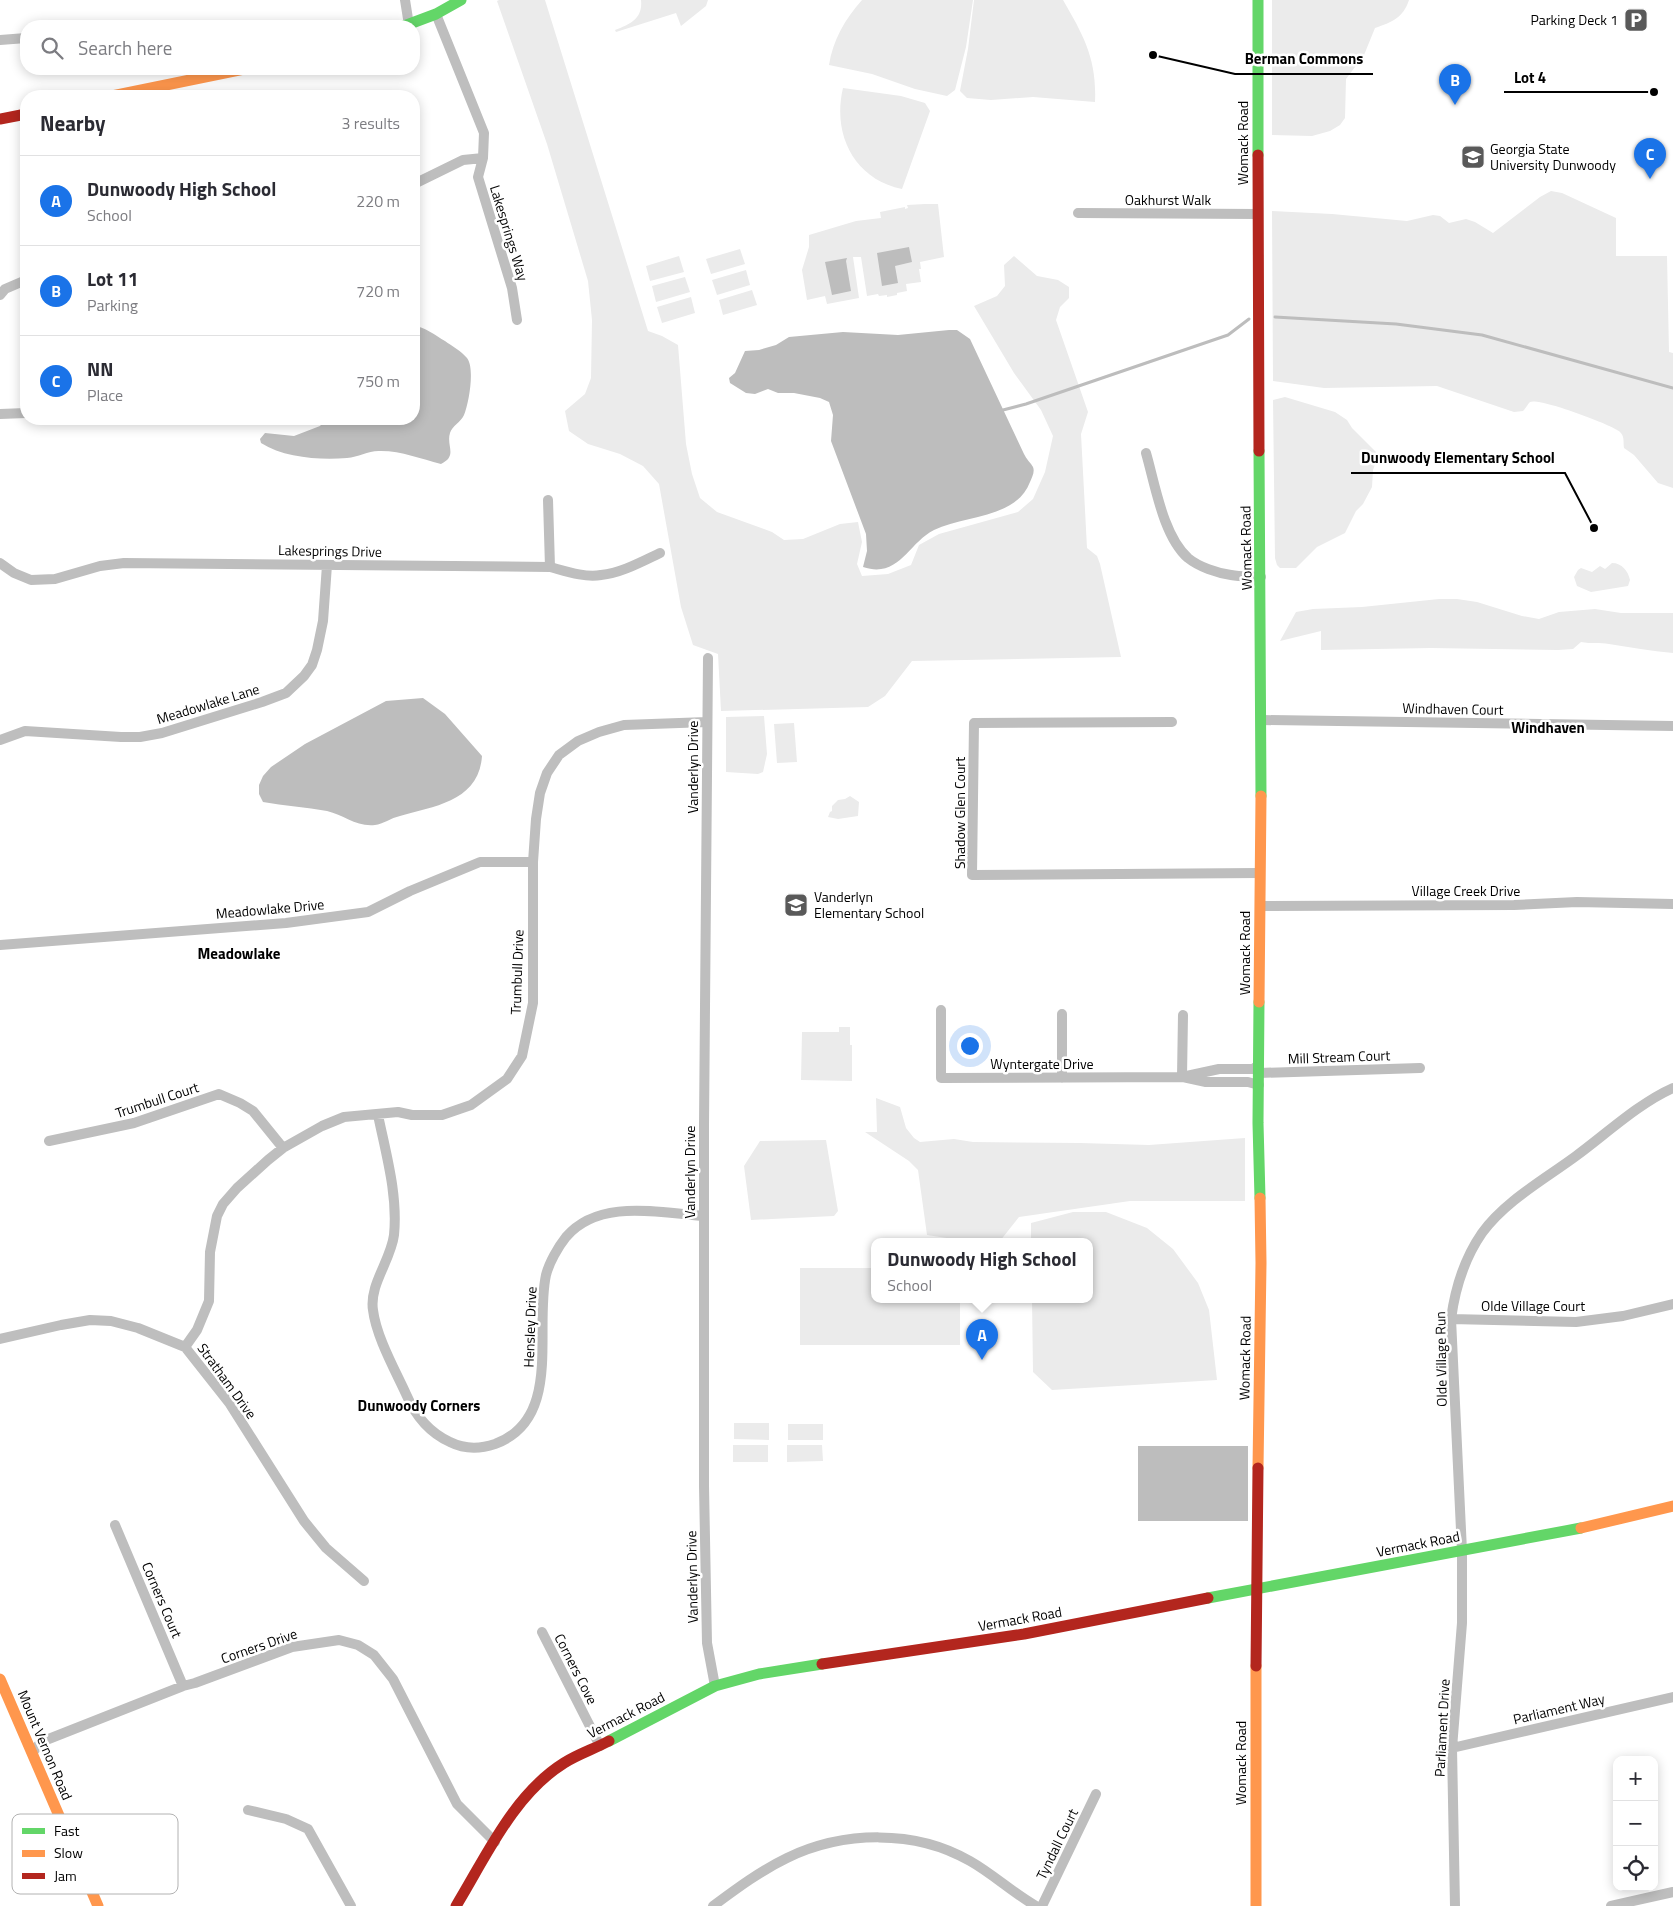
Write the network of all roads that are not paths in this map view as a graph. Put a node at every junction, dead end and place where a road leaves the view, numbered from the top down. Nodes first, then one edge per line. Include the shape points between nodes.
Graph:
1 (405, 0) edge
2 (461, 0) edge
3 (1258, 0) edge
4 (436, 14) junction
5 (407, 20) edge
6 (420, 20) edge
7 (20, 38) edge
8 (0, 40) edge
9 (215, 75) edge
10 (141, 90) edge
11 (20, 115) edge
12 (0, 119) edge
13 (483, 158) junction
14 (420, 181) edge
15 (1078, 213) dead end
16 (1258, 214) junction
17 (20, 283) edge
18 (0, 295) edge
19 (517, 320) dead end
20 (20, 413) edge
21 (0, 414) edge
22 (1146, 453) dead end
23 (548, 500) dead end
24 (660, 553) dead end
25 (0, 563) edge
26 (327, 565) junction
27 (550, 567) junction
28 (1261, 577) junction
29 (708, 658) dead end
30 (1262, 720) junction
31 (707, 722) junction
32 (1172, 722) dead end
33 (1673, 726) edge
34 (0, 740) edge
35 (532, 862) junction
36 (1259, 873) junction
37 (1673, 904) edge
38 (1260, 906) junction
39 (0, 945) edge
40 (942, 1010) dead end
41 (1062, 1014) dead end
42 (1183, 1015) dead end
43 (1420, 1068) dead end
44 (1259, 1069) junction
45 (1240, 1070) junction
46 (1182, 1077) junction
47 (1062, 1078) junction
48 (1240, 1082) junction
49 (1259, 1086) junction
50 (1673, 1088) edge
51 (378, 1115) junction
52 (49, 1141) dead end
53 (283, 1148) junction
54 (704, 1216) junction
55 (1673, 1304) edge
56 (1451, 1319) junction
57 (0, 1339) edge
58 (184, 1347) junction
59 (1673, 1506) edge
60 (115, 1525) dead end
61 (1462, 1550) junction
62 (364, 1582) dead end
63 (1256, 1588) junction
64 (542, 1632) dead end
65 (0, 1679) edge
66 (183, 1686) junction
67 (715, 1686) junction
68 (1673, 1697) edge
69 (600, 1746) junction
70 (1452, 1748) junction
71 (32, 1753) junction
72 (1096, 1794) dead end
73 (248, 1810) dead end
74 (58, 1814) edge
75 (495, 1842) junction
76 (1673, 1892) edge
77 (93, 1894) edge
78 (98, 1906) edge
79 (350, 1906) edge
80 (456, 1906) edge
81 (713, 1906) edge
82 (1036, 1906) edge
83 (1042, 1906) edge
84 (1256, 1906) edge
85 (1456, 1906) edge
86 (1612, 1906) edge

1 - 5 street
2 - 4 street
3 - 16 street, Womack Road
4 - 6 street
4 - 13 street, Lakesprings Way via 484,132
7 - 8 street
9 - 10 street
11 - 12 street
13 - 14 street via 463,160
13 - 19 street, Lakesprings Way via 478,177 512,288
15 - 16 street, Oakhurst Walk
16 - 28 street, Womack Road
17 - 18 street
20 - 21 street
22 - 28 street via 1167,524 1176,544 1189,559 1217,572
23 - 27 street
24 - 27 street, Lakesprings Drive via 600,576
25 - 26 street, Lakesprings Drive via 30,580 55,579 124,562
26 - 27 street, Lakesprings Drive
26 - 34 street, Meadowlake Lane via 323,621 317,650 312,665 286,693 162,733 140,737 24,731
28 - 30 street, Womack Road
29 - 31 street, Vanderlyn Drive
30 - 33 street, Windhaven Court
30 - 36 street, Womack Road
31 - 35 street, Trumbull Drive via 624,725 578,741 559,755 547,773 540,793
31 - 54 street, Vanderlyn Drive
32 - 36 street, Shadow Glen Court via 974,723 972,875
35 - 39 street, Meadowlake Drive via 480,862 360,914 286,923
35 - 51 street, Trumbull Drive via 533,1003 522,1056 507,1079 471,1105 442,1115 398,1112
36 - 38 street, Womack Road
37 - 38 street, Village Creek Drive
38 - 44 street, Womack Road
40 - 47 street, Wyntergate Drive via 941,1078
41 - 47 street
42 - 46 street
43 - 44 street, Mill Stream Court
44 - 45 street, Wyntergate Drive
44 - 49 street, Womack Road
45 - 46 street, Wyntergate Drive via 1219,1069
45 - 48 street
46 - 47 street, Wyntergate Drive
46 - 48 street, Wyntergate Drive via 1206,1082
48 - 49 street, Wyntergate Drive
49 - 63 street, Womack Road via 1262,1263
50 - 56 street, Olde Village Run via 1503,1210 1482,1233 1465,1266 1454,1296
51 - 53 street, Trumbull Drive via 344,1117
51 - 54 street, Hensley Drive via 392,1185 394,1235 374,1295 372,1308 376,1325 411,1407 427,1428 450,1442 469,1448 486,1447 506,1440 525,1424 533,1410 543,1371 546,1273 567,1237 582,1223 606,1213 628,1211
52 - 53 street, Trumbull Court via 134,1123 219,1094 252,1112
53 - 58 street, Trumbull Drive via 237,1188 217,1216 210,1252 209,1301 197,1330
54 - 67 street, Vanderlyn Drive via 707,1643
55 - 56 street, Olde Village Court via 1623,1316 1576,1322
56 - 61 street, Olde Village Run
57 - 58 street, Stratham Drive via 90,1320 138,1328
58 - 62 street, Stratham Drive via 230,1404 304,1521 326,1548
59 - 61 street, Vermack Road via 1581,1528
60 - 66 street, Corners Court
61 - 63 street, Vermack Road
61 - 70 street, Parliament Drive via 1462,1623
63 - 67 street, Vermack Road via 1024,1634 759,1674
63 - 84 street, Womack Road
64 - 69 street, Corners Cove
65 - 71 street, Mount Vernon Road
66 - 71 street, Corners Drive via 41,1742
66 - 75 street, Corners Drive via 292,1647 339,1640 358,1645 374,1655 393,1679 457,1804
67 - 69 street, Vermack Road
68 - 70 street, Parliament Way
69 - 75 street, Vermack Road via 564,1763 537,1784 516,1807
70 - 85 street, Parliament Drive
71 - 74 street, Mount Vernon Road
72 - 83 street, Tyndall Court
73 - 79 street via 286,1819 308,1829
75 - 80 street, Vermack Road
76 - 86 street
77 - 78 street, Mount Vernon Road
81 - 82 street via 742,1884 787,1858 831,1841 893,1838 932,1844 970,1860

